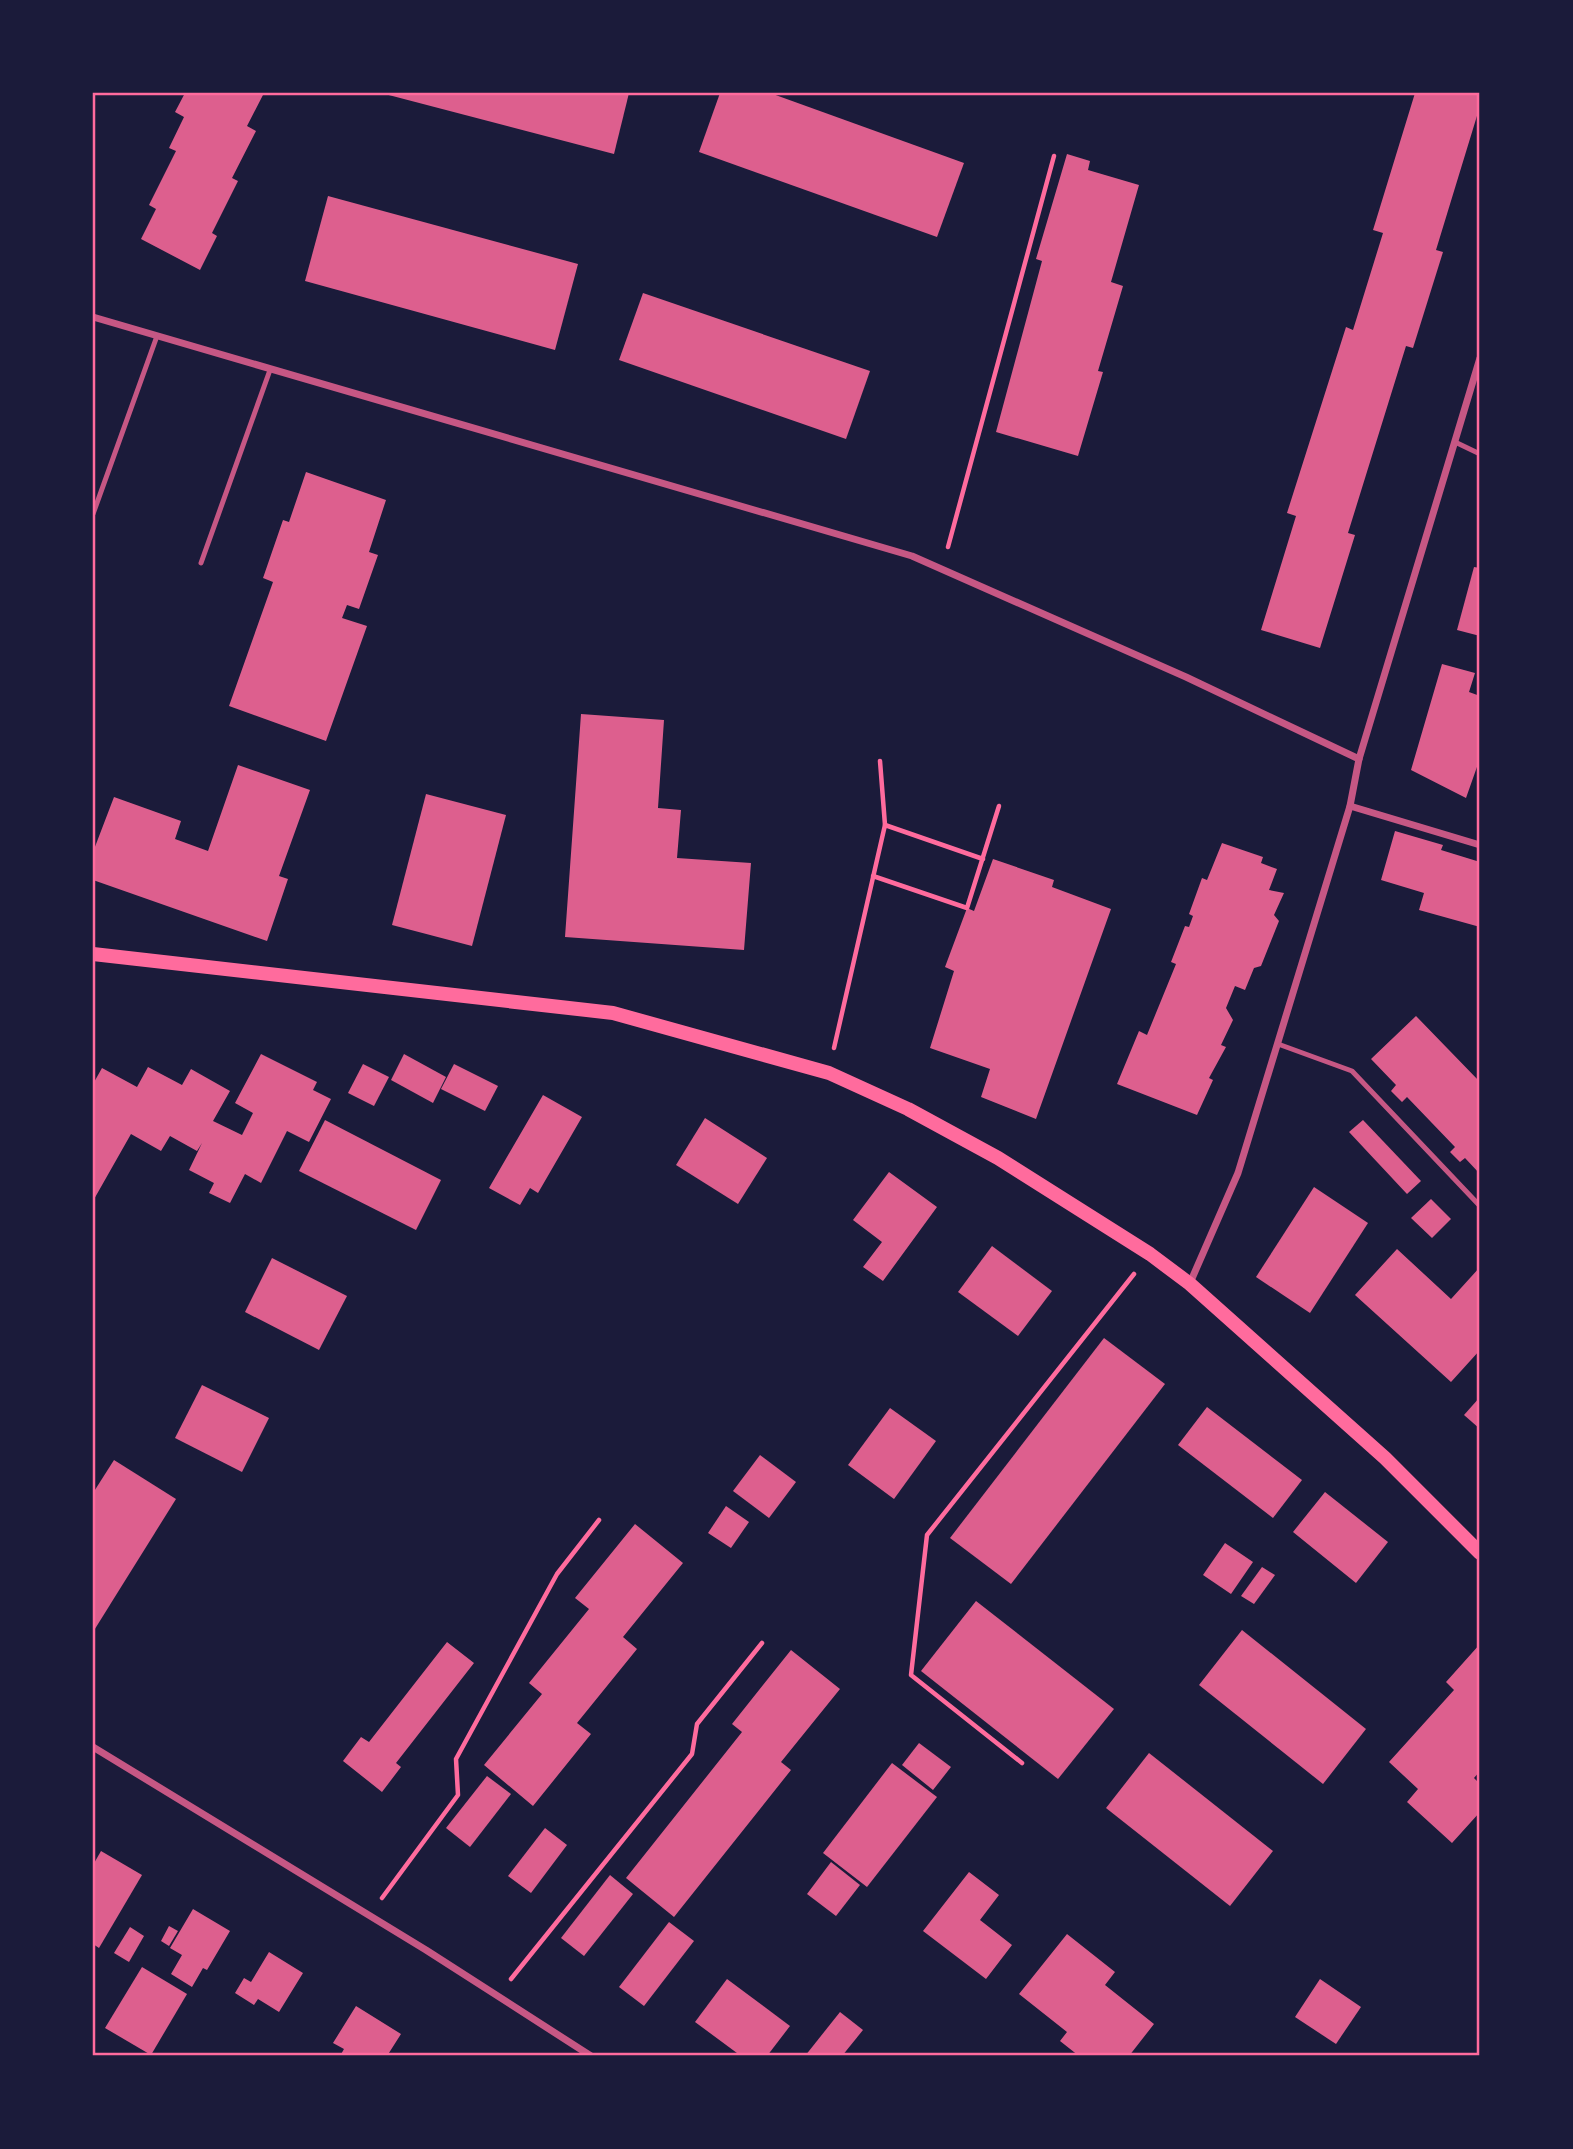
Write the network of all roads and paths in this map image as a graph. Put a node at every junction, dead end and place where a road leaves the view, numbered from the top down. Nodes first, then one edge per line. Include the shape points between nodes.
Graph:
1 (1054, 156) dead end
2 (93, 317) edge
3 (157, 336) junction
4 (1480, 358) edge
5 (270, 370) junction
6 (1455, 442) junction
7 (1480, 454) edge
8 (93, 514) edge
9 (201, 563) dead end
10 (942, 569) junction
11 (1359, 759) junction
12 (880, 761) dead end
13 (999, 806) dead end
14 (1350, 806) junction
15 (884, 825) junction
16 (1480, 845) edge
17 (983, 859) junction
18 (873, 876) junction
19 (93, 954) edge
20 (1278, 1044) junction
21 (829, 1073) junction
22 (1480, 1206) edge
23 (1150, 1254) junction
24 (1190, 1284) junction
25 (599, 1520) dead end
26 (1480, 1553) edge
27 (762, 1643) dead end
28 (93, 1747) edge
29 (1022, 1763) dead end
30 (369, 1915) junction
31 (497, 1996) junction
32 (590, 2056) edge

1 - 10 path
2 - 3 street
3 - 5 street
3 - 8 lane
4 - 6 street
5 - 9 lane
5 - 10 street via 912,556
6 - 7 lane
6 - 11 street
10 - 11 street
11 - 14 street
12 - 15 path
13 - 17 path
14 - 16 street
14 - 20 street
15 - 17 path
15 - 18 path
17 - 18 path via 967,908
18 - 21 path
19 - 21 main road via 614,1013
20 - 22 lane via 1352,1071
20 - 24 street via 1238,1173
21 - 23 main road via 998,1158
23 - 24 main road
23 - 29 path via 928,1535 911,1675
24 - 26 main road via 1385,1458
25 - 30 path via 558,1574 456,1759 458,1795
27 - 31 path via 697,1724 692,1754
28 - 30 street
30 - 31 street
31 - 32 street

